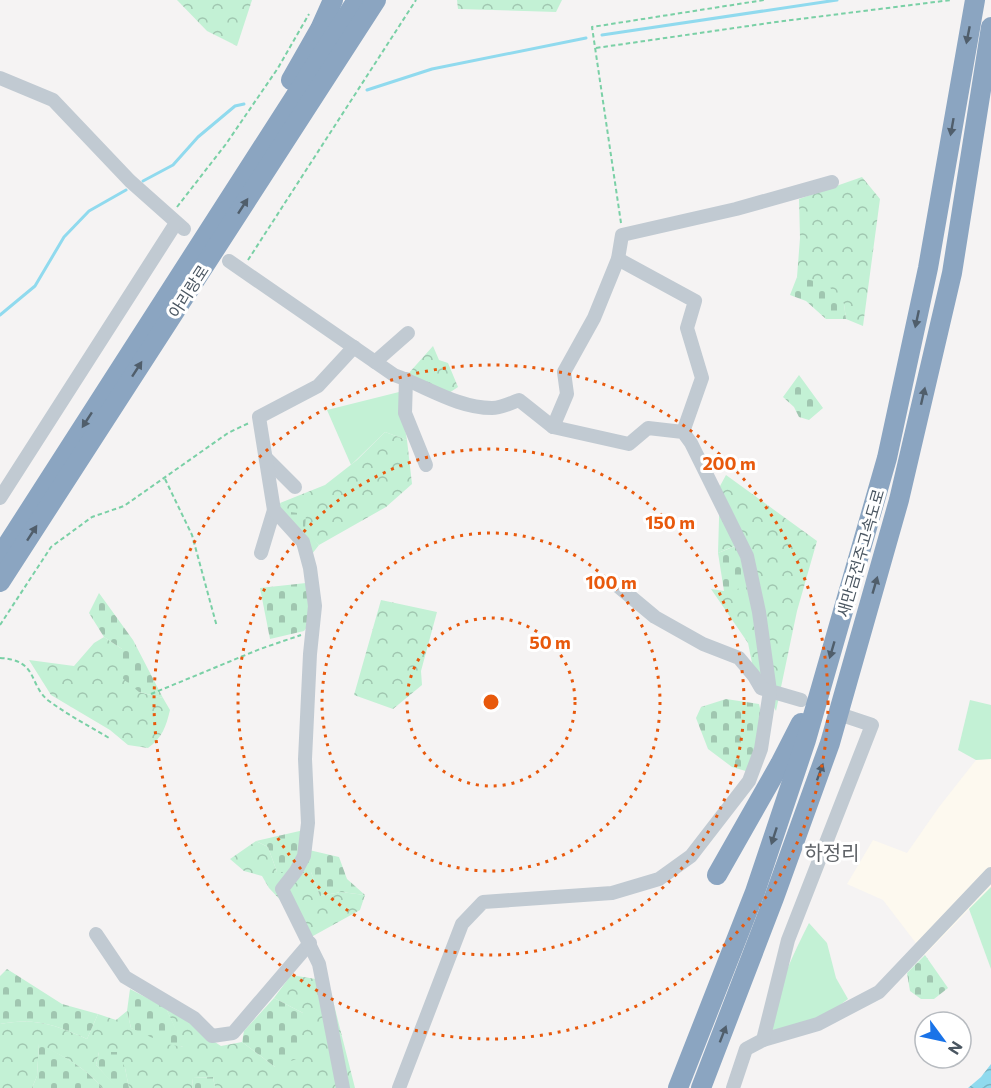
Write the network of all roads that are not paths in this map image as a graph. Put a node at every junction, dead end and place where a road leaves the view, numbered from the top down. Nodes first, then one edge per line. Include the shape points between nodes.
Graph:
1 (333, 0) edge
2 (357, 0) edge
3 (376, 0) edge
4 (392, 0) edge
5 (975, 0) edge
6 (991, 27) edge
7 (354, 35) junction
8 (0, 78) edge
9 (266, 141) junction
10 (832, 182) dead end
11 (618, 259) junction
12 (229, 261) dead end
13 (408, 333) dead end
14 (354, 347) junction
15 (375, 362) junction
16 (406, 379) junction
17 (553, 427) junction
18 (683, 432) junction
19 (266, 458) junction
20 (426, 465) dead end
21 (295, 487) dead end
22 (0, 498) edge
23 (274, 510) junction
24 (261, 553) dead end
25 (0, 555) edge
26 (0, 582) edge
27 (613, 582) dead end
28 (825, 675) junction
29 (770, 691) junction
30 (801, 700) dead end
31 (848, 717) dead end
32 (991, 874) edge
33 (717, 875) dead end
34 (96, 934) dead end
35 (310, 943) junction
36 (763, 1040) junction
37 (343, 1088) edge
38 (399, 1088) edge
39 (678, 1088) edge
40 (702, 1088) edge
41 (733, 1088) edge

1 - 9 highway via 266,126
2 - 9 highway, 아리랑로
3 - 7 highway, 아리랑로
4 - 7 highway via 370,28
5 -> 28 highway, 새만금전주고속도로 via 928,268 887,458
40 -> 6 highway, 새만금전주고속도로 via 830,743 899,500 952,273
26 -> 7 highway, 아리랑로
8 - 22 street via 53,100 130,181 177,223
9 -> 25 highway, 아리랑로
10 - 11 street via 622,235
11 - 17 street via 594,318 564,372 567,394
11 - 18 street via 695,301 687,328 702,378
12 - 14 street
13 - 15 street
14 - 15 street
14 - 19 street via 318,386 259,417
15 - 16 street
16 - 17 street via 466,406 494,408 519,400
16 - 20 street via 405,413
17 - 18 street via 629,444 648,428
18 - 29 street via 747,556
19 - 21 street
19 - 23 street
23 - 24 street
23 - 35 street via 303,542 315,606 305,759 308,823 304,856 282,889
27 - 29 street via 655,617 703,644 739,658 761,688
28 - 33 highway
28 -> 39 highway, 새만금전주고속도로 via 755,892
29 - 30 street
29 - 38 street via 761,749 749,781 691,856 659,879 612,893 483,903 462,924
31 - 36 street via 872,725 788,940
32 - 36 street via 879,992 818,1024
34 - 35 street via 125,977 194,1018 212,1036 233,1033
35 - 37 street via 319,964
36 - 41 street via 746,1049

